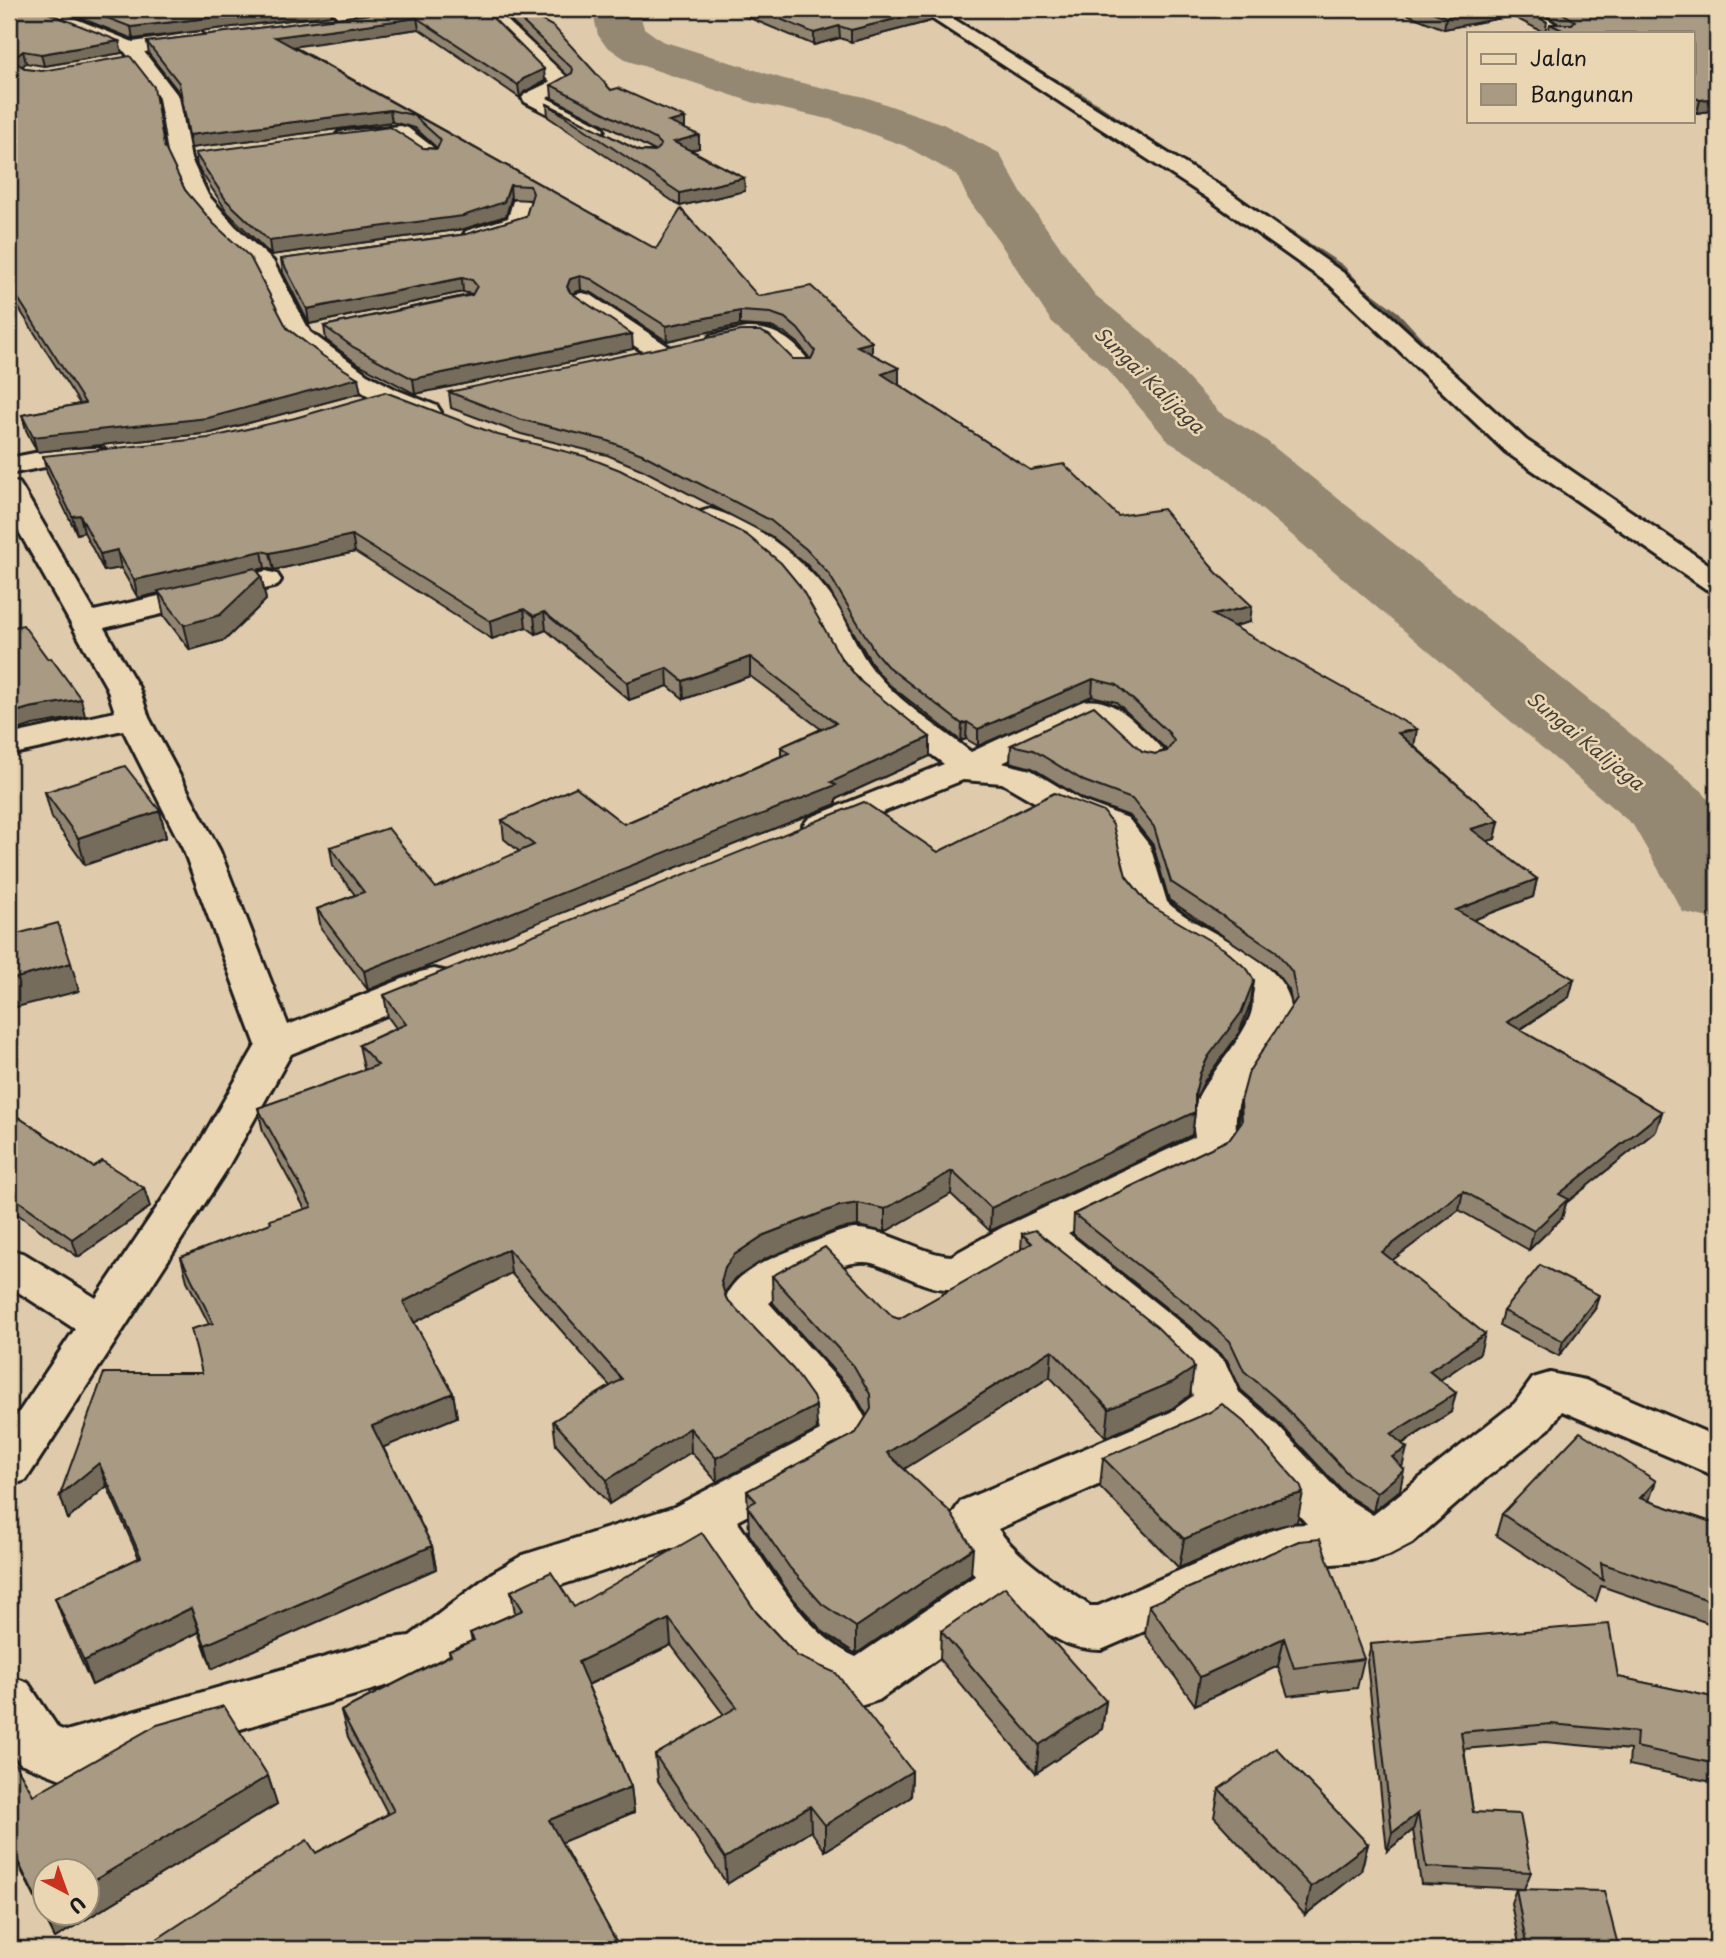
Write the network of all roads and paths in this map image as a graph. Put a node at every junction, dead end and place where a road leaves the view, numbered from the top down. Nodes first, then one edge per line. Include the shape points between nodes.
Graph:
1 (65, 9) edge
2 (485, 9) edge
3 (926, 9) edge
4 (1520, 9) edge
5 (41, 10) edge
6 (350, 15) edge
7 (9, 18) edge
8 (325, 23) edge
9 (1559, 32) edge
10 (211, 37) edge
11 (128, 56) junction
12 (326, 140) edge
13 (613, 140) edge
14 (431, 155) edge
15 (206, 156) edge
16 (180, 159) junction
17 (521, 206) edge
18 (455, 240) edge
19 (289, 263) edge
20 (265, 266) junction
21 (582, 300) edge
22 (327, 330) edge
23 (300, 336) junction
24 (662, 353) junction
25 (624, 361) edge
26 (800, 367) edge
27 (400, 401) junction
28 (354, 407) edge
29 (450, 409) edge
30 (124, 454) edge
31 (9, 466) edge
32 (9, 489) edge
33 (681, 503) edge
34 (266, 580) dead end
35 (1717, 583) edge
36 (85, 623) junction
37 (133, 718) junction
38 (9, 745) edge
39 (1153, 759) edge
40 (965, 768) junction
41 (788, 838) edge
42 (468, 967) edge
43 (276, 1045) junction
44 (1019, 1238) junction
45 (9, 1265) edge
46 (103, 1324) junction
47 (1217, 1400) junction
48 (1717, 1458) edge
49 (9, 1466) edge
50 (704, 1514) junction
51 (1371, 1540) junction
52 (1013, 1578) junction
53 (9, 1700) edge

1 - 5 street
2 - 13 street via 562,83 532,98
3 - 35 street via 1217,194 1337,279 1516,446
4 - 9 street
5 - 7 street
5 - 11 street
6 - 8 street
10 - 11 street
11 - 16 street via 169,96
12 - 14 street via 401,132
15 - 16 street
16 - 20 street via 198,197
17 - 18 street via 519,222
19 - 20 street
20 - 23 street
21 - 24 street
22 - 23 street
23 - 27 street via 335,364
24 - 25 street
24 - 26 street via 741,335 766,335 788,350
27 - 28 street
27 - 29 street
30 - 31 street via 50,458
32 - 36 street
33 - 40 street via 759,544 794,573 816,598 859,675
34 - 36 street
36 - 37 street via 123,688
37 - 38 street
37 - 43 street via 202,851
39 - 40 street via 1101,711 1091,709
40 - 41 street
40 - 44 street via 1025,781 1074,810 1115,823 1129,836 1147,905 1253,977 1267,988 1273,1001 1272,1017 1214,1105 1211,1121 1216,1139 1210,1147
42 - 43 street
43 - 46 street via 210,1162
44 - 47 street via 1037,1237 1051,1243 1171,1340 1208,1375
44 - 50 street via 960,1271 945,1273 877,1247 854,1244 793,1267 755,1289 746,1309 825,1393 845,1426 845,1435 838,1444
45 - 46 street
46 - 49 street
47 - 51 street via 1258,1436 1325,1510
47 - 52 street via 1188,1425 979,1515 968,1527 984,1553
48 - 51 street via 1568,1393 1550,1391 1532,1416 1407,1518
50 - 52 street via 778,1622 819,1665 860,1683
50 - 53 street via 614,1549 541,1570 510,1588 420,1658 392,1661 100,1747 66,1756 39,1746
51 - 52 street via 1288,1546 1101,1628 1080,1628

